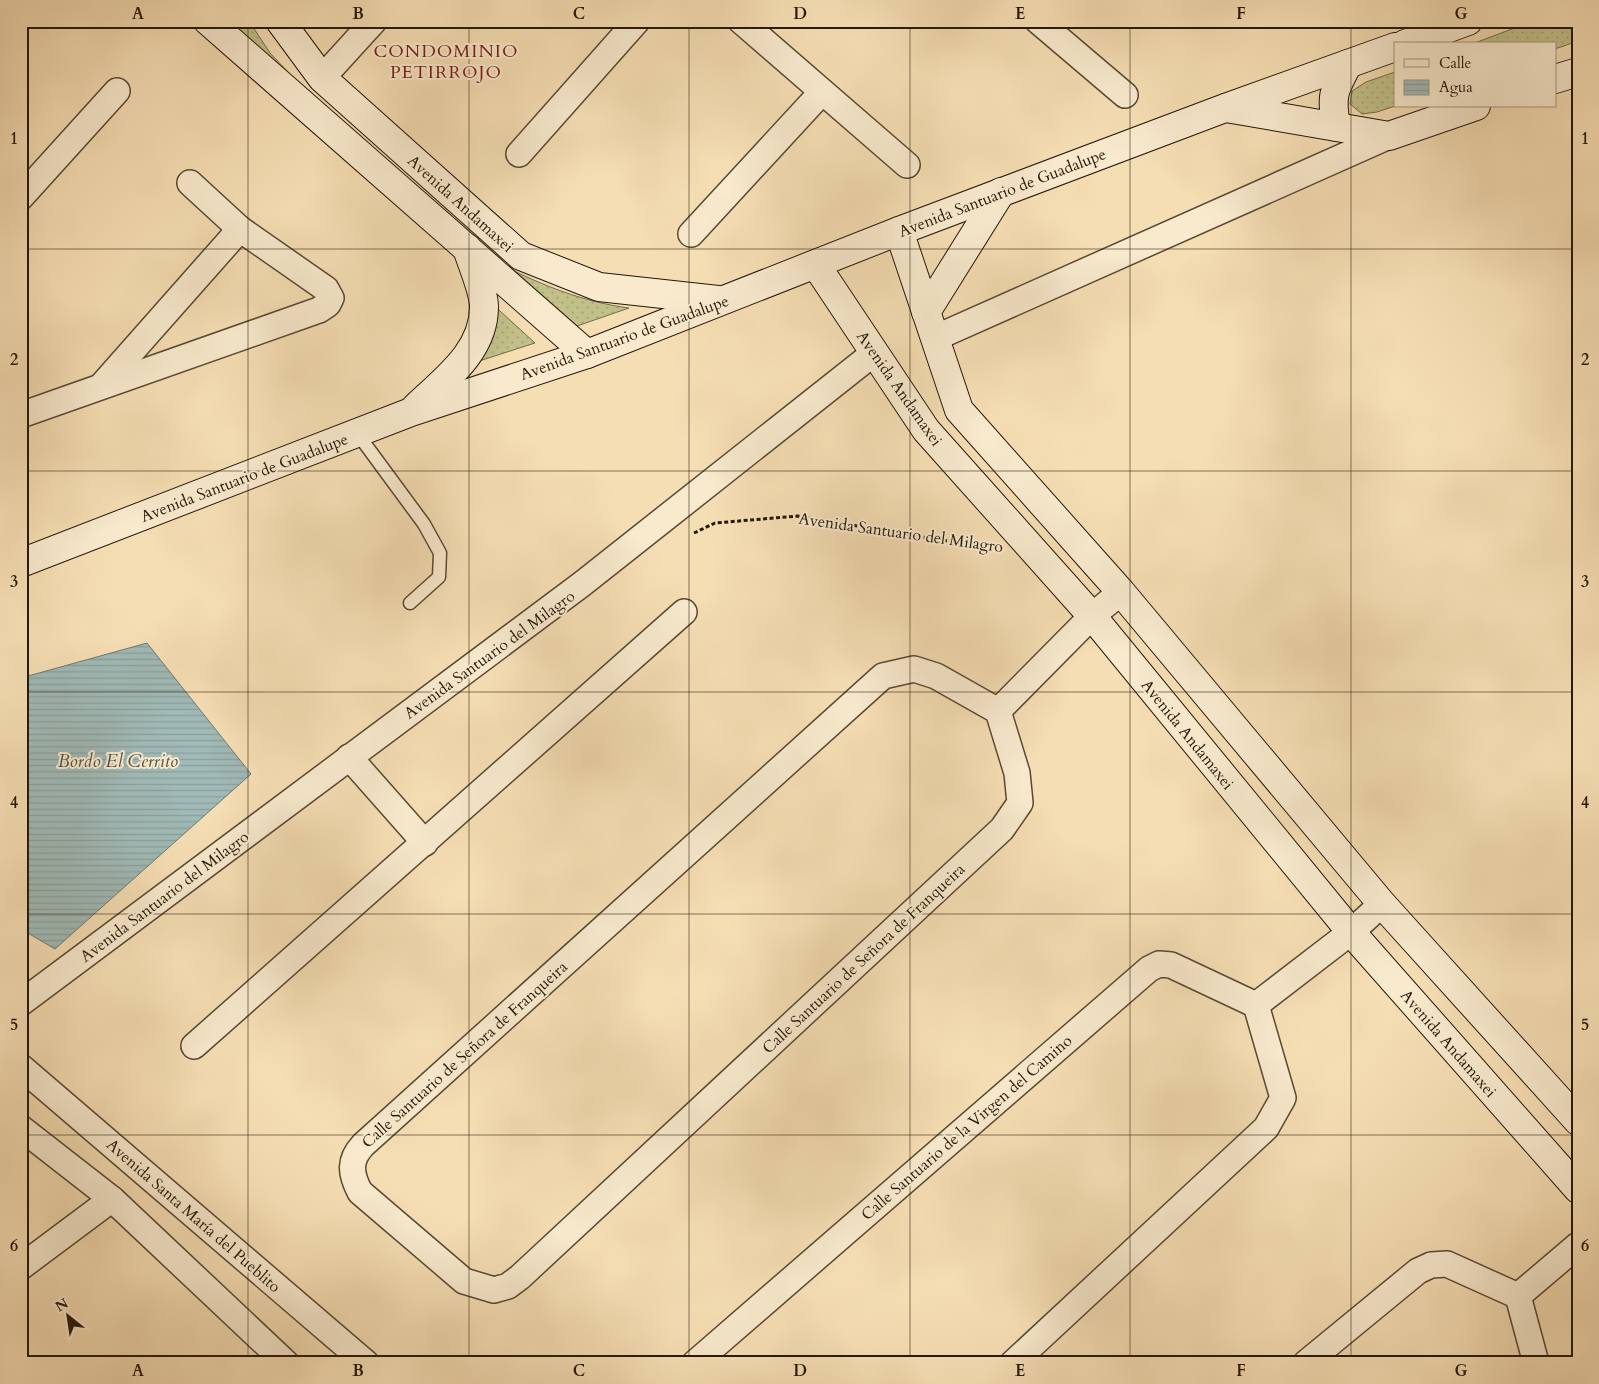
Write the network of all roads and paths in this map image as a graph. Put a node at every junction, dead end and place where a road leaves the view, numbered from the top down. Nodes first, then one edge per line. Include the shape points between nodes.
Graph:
1 (208, 21) edge
2 (280, 21) edge
3 (374, 21) edge
4 (637, 21) edge
5 (741, 21) edge
6 (1038, 21) edge
7 (1468, 21) edge
8 (1410, 42) edge
9 (1394, 47) edge
10 (1348, 64) junction
11 (1578, 72) edge
12 (322, 78) junction
13 (1556, 79) edge
14 (117, 90) dead end
15 (822, 92) junction
16 (1125, 95) dead end
17 (1225, 108) junction
18 (1470, 108) edge
19 (1336, 127) junction
20 (1389, 136) junction
21 (519, 154) dead end
22 (907, 165) dead end
23 (190, 183) dead end
24 (1001, 192) junction
25 (21, 197) edge
26 (240, 229) junction
27 (899, 231) junction
28 (691, 234) dead end
29 (467, 248) junction
30 (816, 265) junction
31 (722, 300) junction
32 (926, 312) junction
33 (935, 338) junction
34 (874, 353) junction
35 (587, 354) junction
36 (101, 387) junction
37 (411, 412) junction
38 (21, 415) edge
39 (357, 433) junction
40 (690, 535) dead end
41 (1033, 550) junction
42 (21, 563) edge
43 (1121, 592) junction
44 (410, 603) dead end
45 (684, 612) dead end
46 (1092, 616) junction
47 (998, 712) junction
48 (349, 757) junction
49 (426, 843) junction
50 (1382, 904) junction
51 (1351, 932) junction
52 (21, 1003) edge
53 (1256, 1005) junction
54 (194, 1046) dead end
55 (21, 1067) edge
56 (1578, 1121) edge
57 (21, 1128) edge
58 (1578, 1189) edge
59 (112, 1199) junction
60 (1578, 1245) edge
61 (21, 1267) edge
62 (1518, 1296) junction
63 (286, 1363) edge
64 (366, 1363) edge
65 (695, 1363) edge
66 (1012, 1363) edge
67 (1306, 1363) edge
68 (1536, 1363) edge

1 - 29 street, Avenida Andamaxei
2 - 12 street, Avenida Andamaxei
3 - 12 street
4 - 21 street
5 - 15 street
6 - 16 street
7 - 8 street
9 - 10 street, Avenida Santuario de Guadalupe
10 - 17 street, Avenida Santuario de Guadalupe
10 - 19 street via 1334,89 1332,101
11 - 13 street
12 - 31 street, Avenida Andamaxei via 521,256 598,287
14 - 25 street
15 - 22 street
15 - 28 street
17 - 19 street
17 - 24 street, Avenida Santuario de Guadalupe
18 - 20 street
19 - 20 street
20 - 33 street
23 - 26 street
24 - 27 street, Avenida Santuario de Guadalupe
24 - 32 street
26 - 36 street
26 - 36 street via 326,289 330,298 328,304
27 - 30 street, Avenida Santuario de Guadalupe
27 - 32 street
29 - 35 street, Avenida Andamaxei
29 - 37 street via 484,306 480,336 466,359
30 - 31 street, Avenida Santuario de Guadalupe
30 - 34 street, Avenida Andamaxei
31 - 35 street, Avenida Santuario de Guadalupe
32 - 33 street
33 - 43 street via 959,410
34 - 41 street, Avenida Andamaxei via 926,430
34 - 48 street, Avenida Santuario del Milagro via 582,584
35 - 37 street, Avenida Santuario de Guadalupe
36 - 38 street
37 - 39 street, Avenida Santuario de Guadalupe
39 - 42 street, Avenida Santuario de Guadalupe
39 - 44 lane via 424,524 440,553 439,577
40 - 41 path, Avenida Santuario del Milagro via 715,523 798,516 940,540
41 - 46 street, Avenida Andamaxei
43 - 46 street
43 - 50 street
45 - 49 street
46 - 47 street
46 - 51 street, Avenida Andamaxei
47 - 47 street, Calle Santuario de Señora de Franqueira via 936,676 914,669 883,676 363,1144 351,1165 353,1179 360,1192 464,1281 494,1290 520,1278 1002,829 1020,803 1017,774
48 - 49 street
48 - 52 street, Avenida Santuario del Milagro
49 - 54 street
50 - 51 street
50 - 56 street
51 - 53 street
51 - 58 street, Avenida Andamaxei
53 - 65 street, Calle Santuario de la Virgen del Camino via 1171,965 1159,964 1149,969
53 - 66 street via 1284,1098 1266,1128
55 - 64 street, Avenida Santa María del Pueblito
57 - 59 street
59 - 61 street
59 - 63 street
60 - 62 street
62 - 67 street via 1447,1264 1431,1264 1418,1271
62 - 68 street

